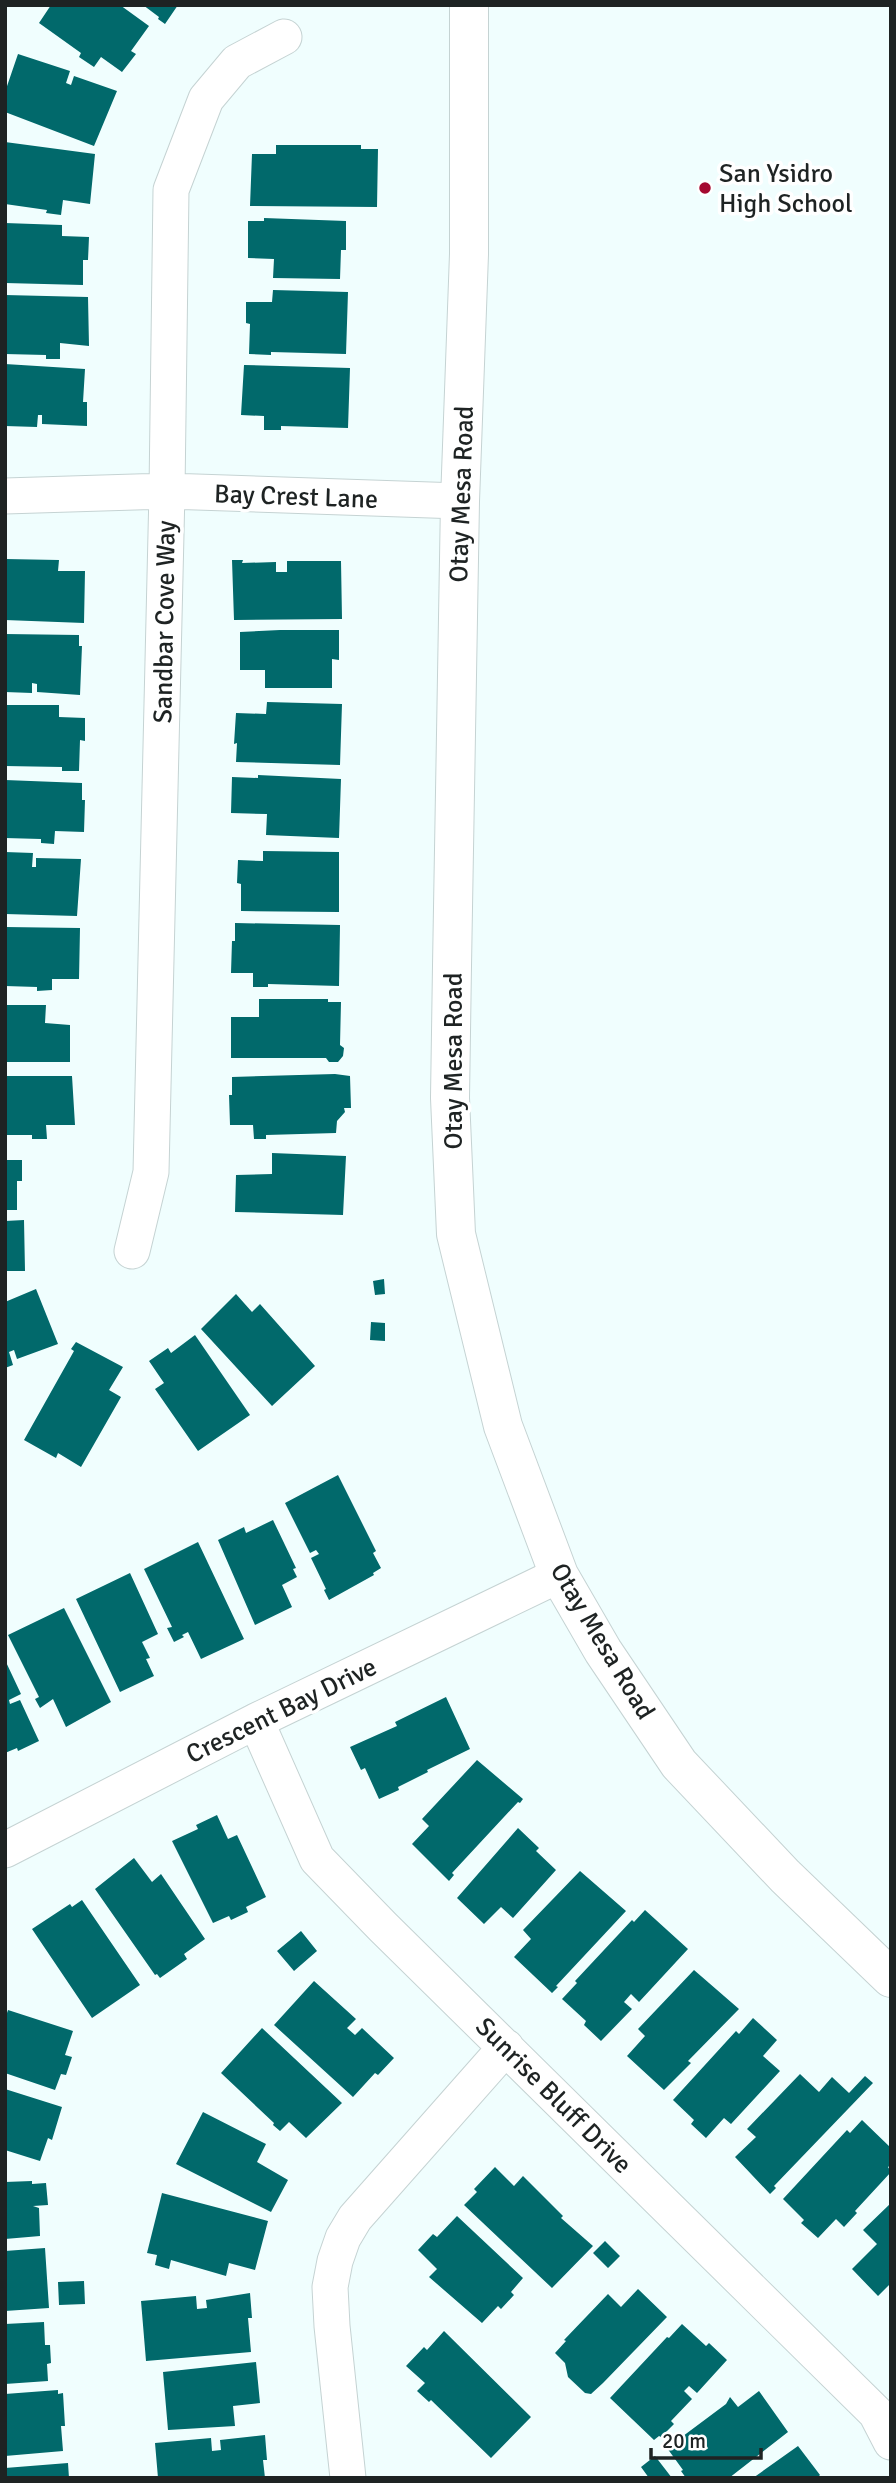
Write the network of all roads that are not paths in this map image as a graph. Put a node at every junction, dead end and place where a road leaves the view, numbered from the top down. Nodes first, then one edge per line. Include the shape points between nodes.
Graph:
1 (469, 5) edge
2 (284, 37) dead end
3 (167, 491) junction
4 (5, 496) edge
5 (460, 501) junction
6 (132, 1251) dead end
7 (559, 1575) junction
8 (256, 1721) junction
9 (5, 1850) edge
10 (891, 1978) edge
11 (506, 2047) junction
12 (891, 2442) edge
13 (348, 2478) edge

1 - 5 main road, Otay Mesa Road via 469,254
2 - 3 street, Sandbar Cove Way via 237,62 206,99 171,190
3 - 4 street, Bay Crest Lane
3 - 5 street, Bay Crest Lane
3 - 6 street, Sandbar Cove Way via 151,1172
5 - 7 main road, Otay Mesa Road via 450,1098 456,1234 503,1426
7 - 8 street, Crescent Bay Drive
7 - 10 main road, Otay Mesa Road via 603,1651 680,1764 785,1876
8 - 9 street, Crescent Bay Drive
8 - 11 street, Sunrise Bluff Drive via 317,1860
11 - 12 street, Sunrise Bluff Drive via 876,2413
11 - 13 street via 355,2218 343,2238 330,2287

